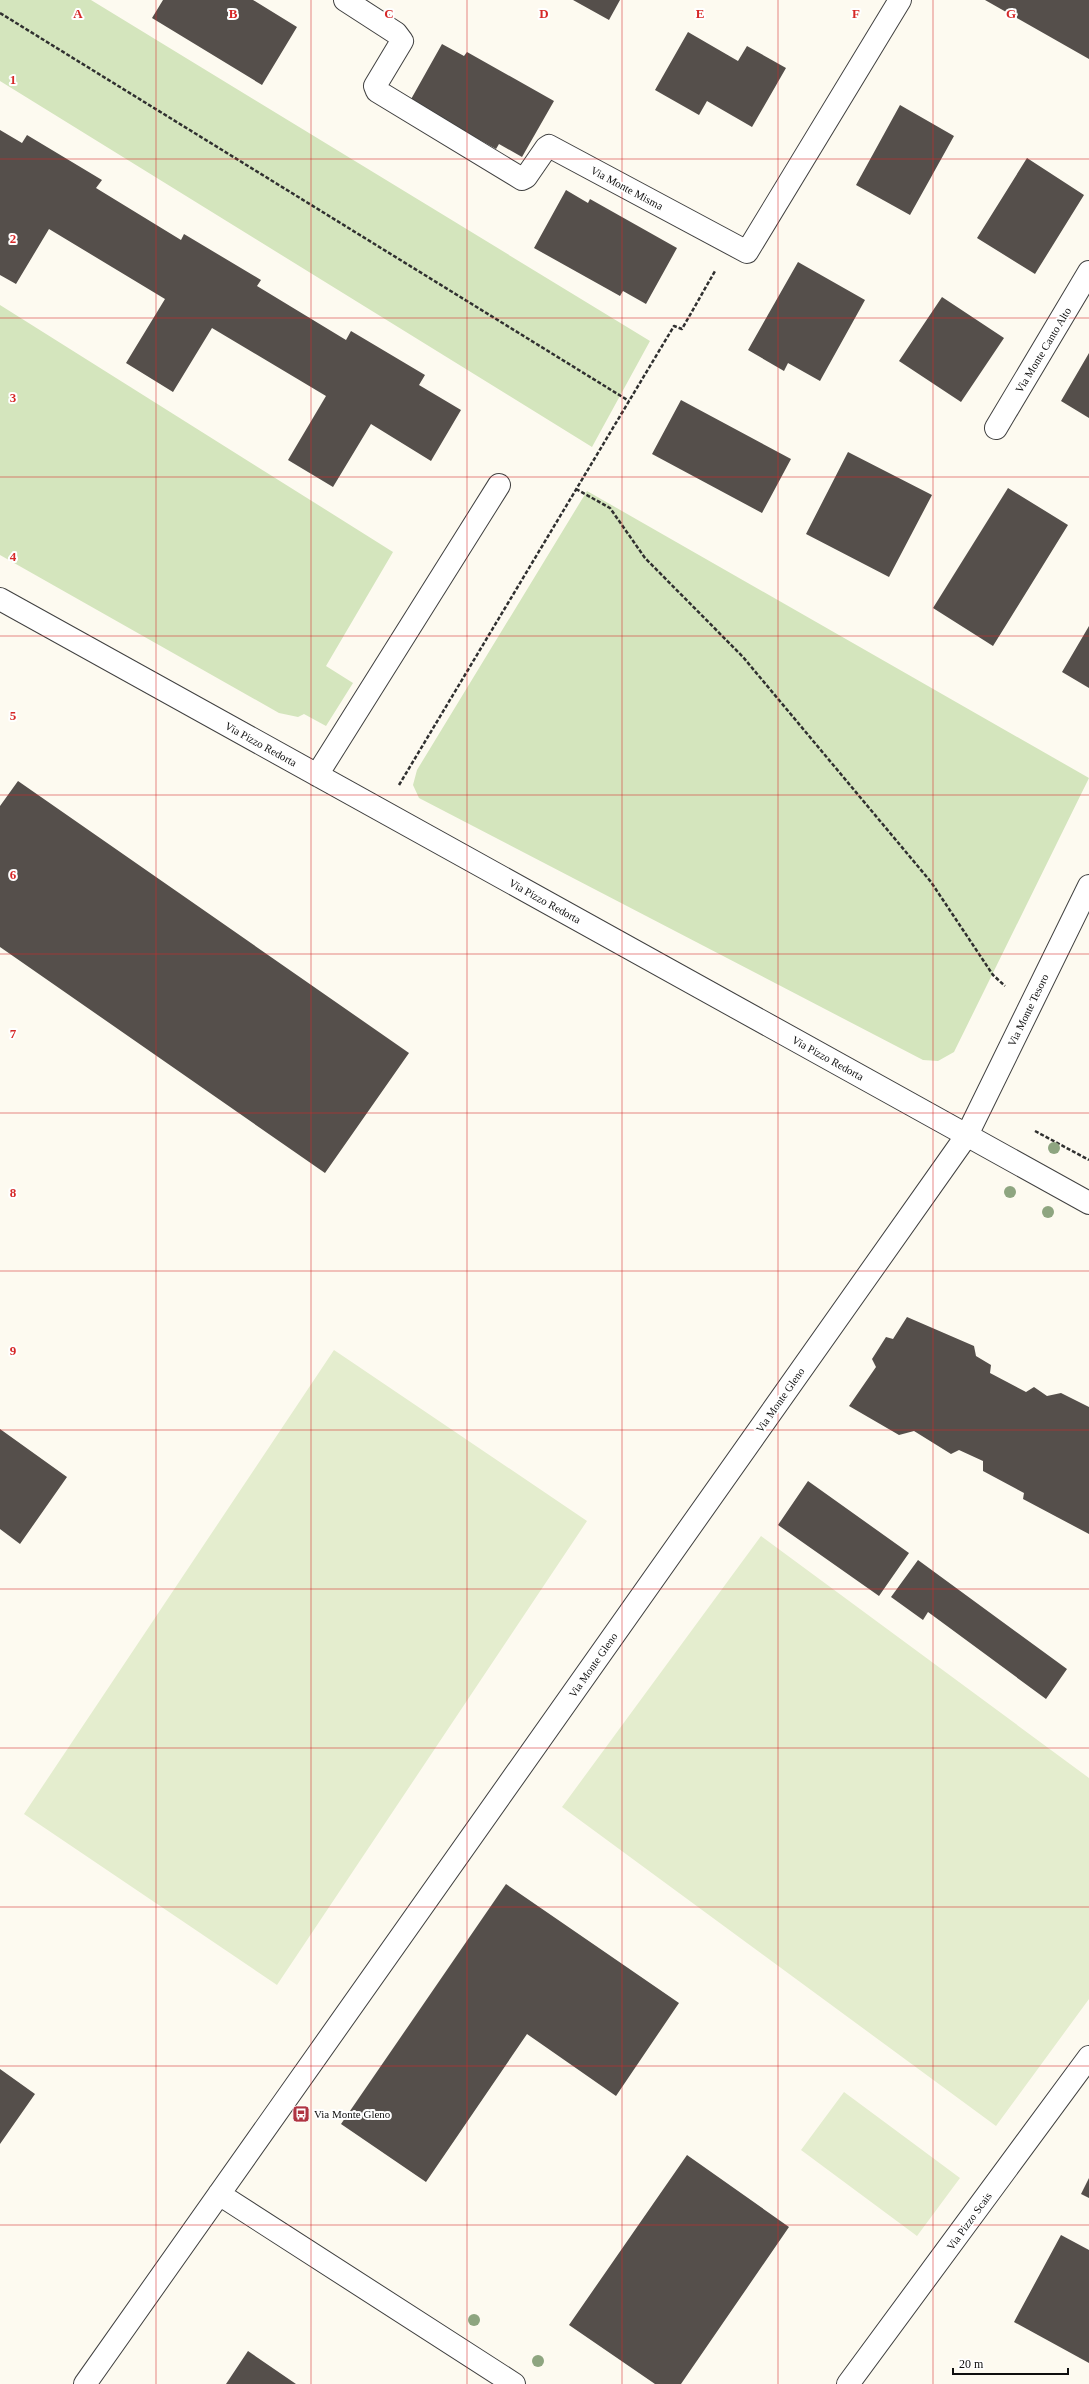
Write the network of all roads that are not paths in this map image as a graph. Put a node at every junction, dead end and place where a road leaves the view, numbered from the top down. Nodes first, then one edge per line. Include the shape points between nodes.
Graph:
1 (345, 0) edge
2 (900, 0) edge
3 (1089, 272) edge
4 (996, 428) dead end
5 (499, 484) dead end
6 (0, 599) edge
7 (317, 775) junction
8 (1089, 886) edge
9 (967, 1135) junction
10 (1089, 1203) edge
11 (1089, 2057) edge
12 (218, 2194) junction
13 (85, 2384) edge
14 (514, 2384) edge
15 (848, 2384) edge

1 - 2 street, Via Monte Misma via 396,33 402,41 375,86 377,91 522,179 549,146 747,252
3 - 4 street, Via Monte Canto Alto
5 - 7 street
6 - 7 street, Via Pizzo Redorta
7 - 9 street, Via Pizzo Redorta
8 - 9 street, Via Monte Tesoro
9 - 10 street, Via Pizzo Redorta
9 - 12 street, Via Monte Gleno
11 - 15 street, Via Pizzo Scais
12 - 13 street, Via Monte Gleno
12 - 14 street

